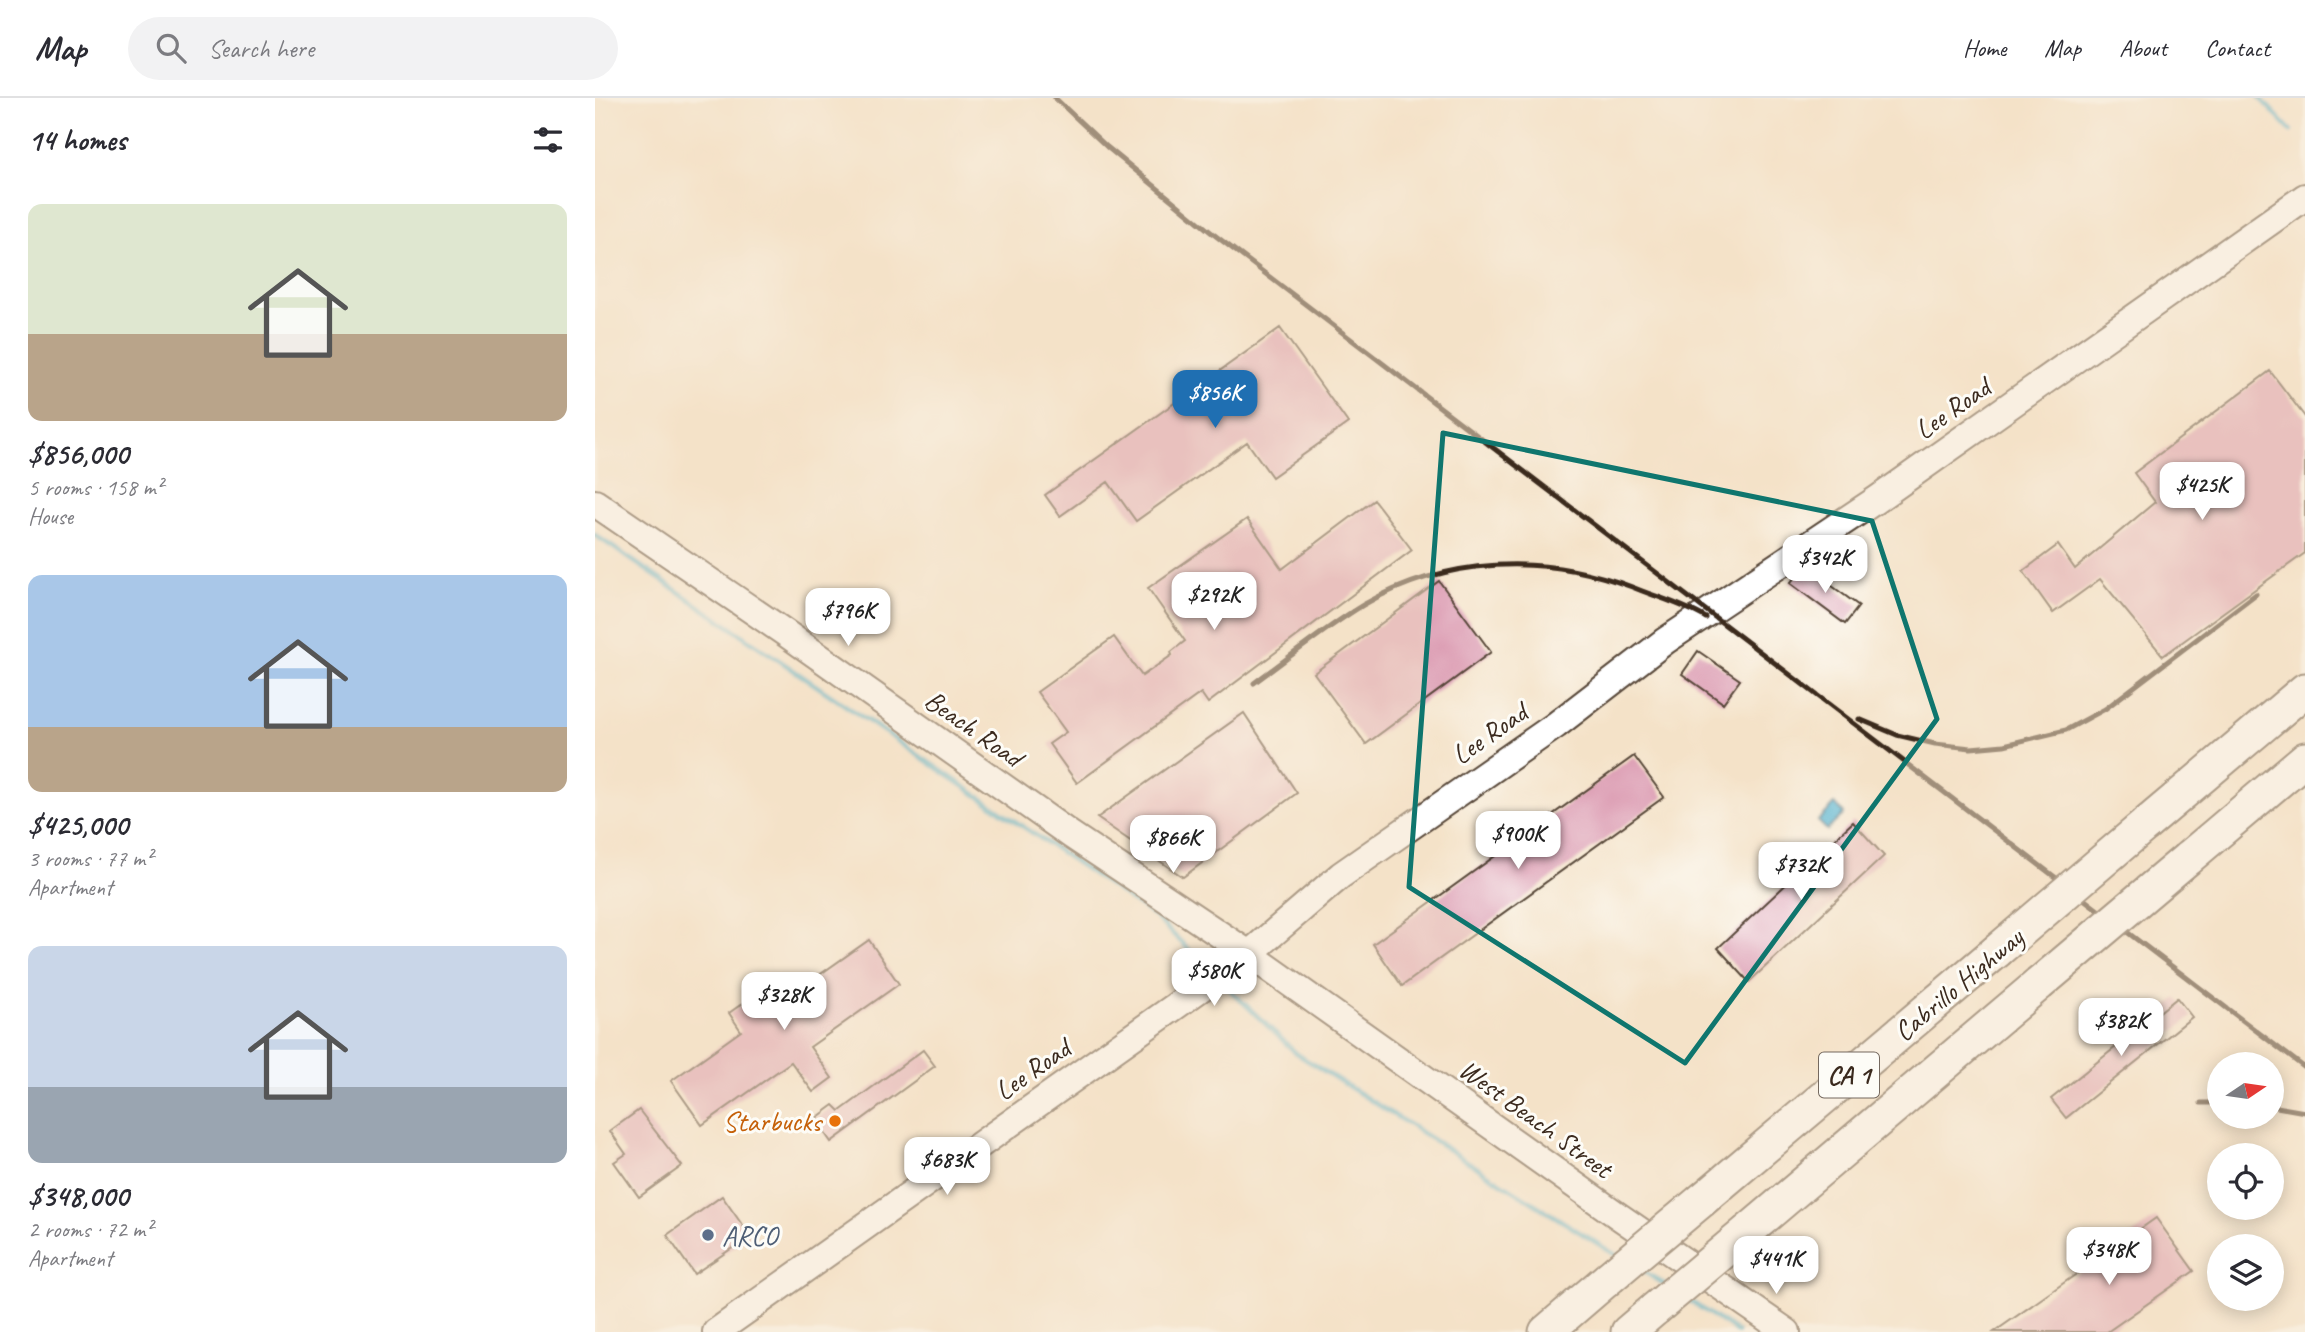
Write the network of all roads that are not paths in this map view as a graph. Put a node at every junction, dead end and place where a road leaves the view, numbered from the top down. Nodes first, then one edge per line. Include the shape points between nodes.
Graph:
1 (2305, 197) edge
2 (595, 503) edge
3 (2305, 690) edge
4 (2305, 759) edge
5 (1249, 954) junction
6 (1600, 1286) junction
7 (716, 1332) edge
8 (1535, 1332) edge
9 (1546, 1332) edge
10 (1628, 1332) edge
11 (1787, 1332) edge

1 - 5 main road, Lee Road via 1877,500 1665,641 1556,725 1341,875
2 - 5 main road, Beach Road
3 - 6 highway, Cabrillo Highway / CA 1, bridge
4 - 10 highway, Cabrillo Highway / CA 1, bridge
5 - 7 main road, Lee Road
5 - 11 main road, West Beach Street
6 - 8 highway
6 - 9 highway, Cabrillo Highway / CA 1

